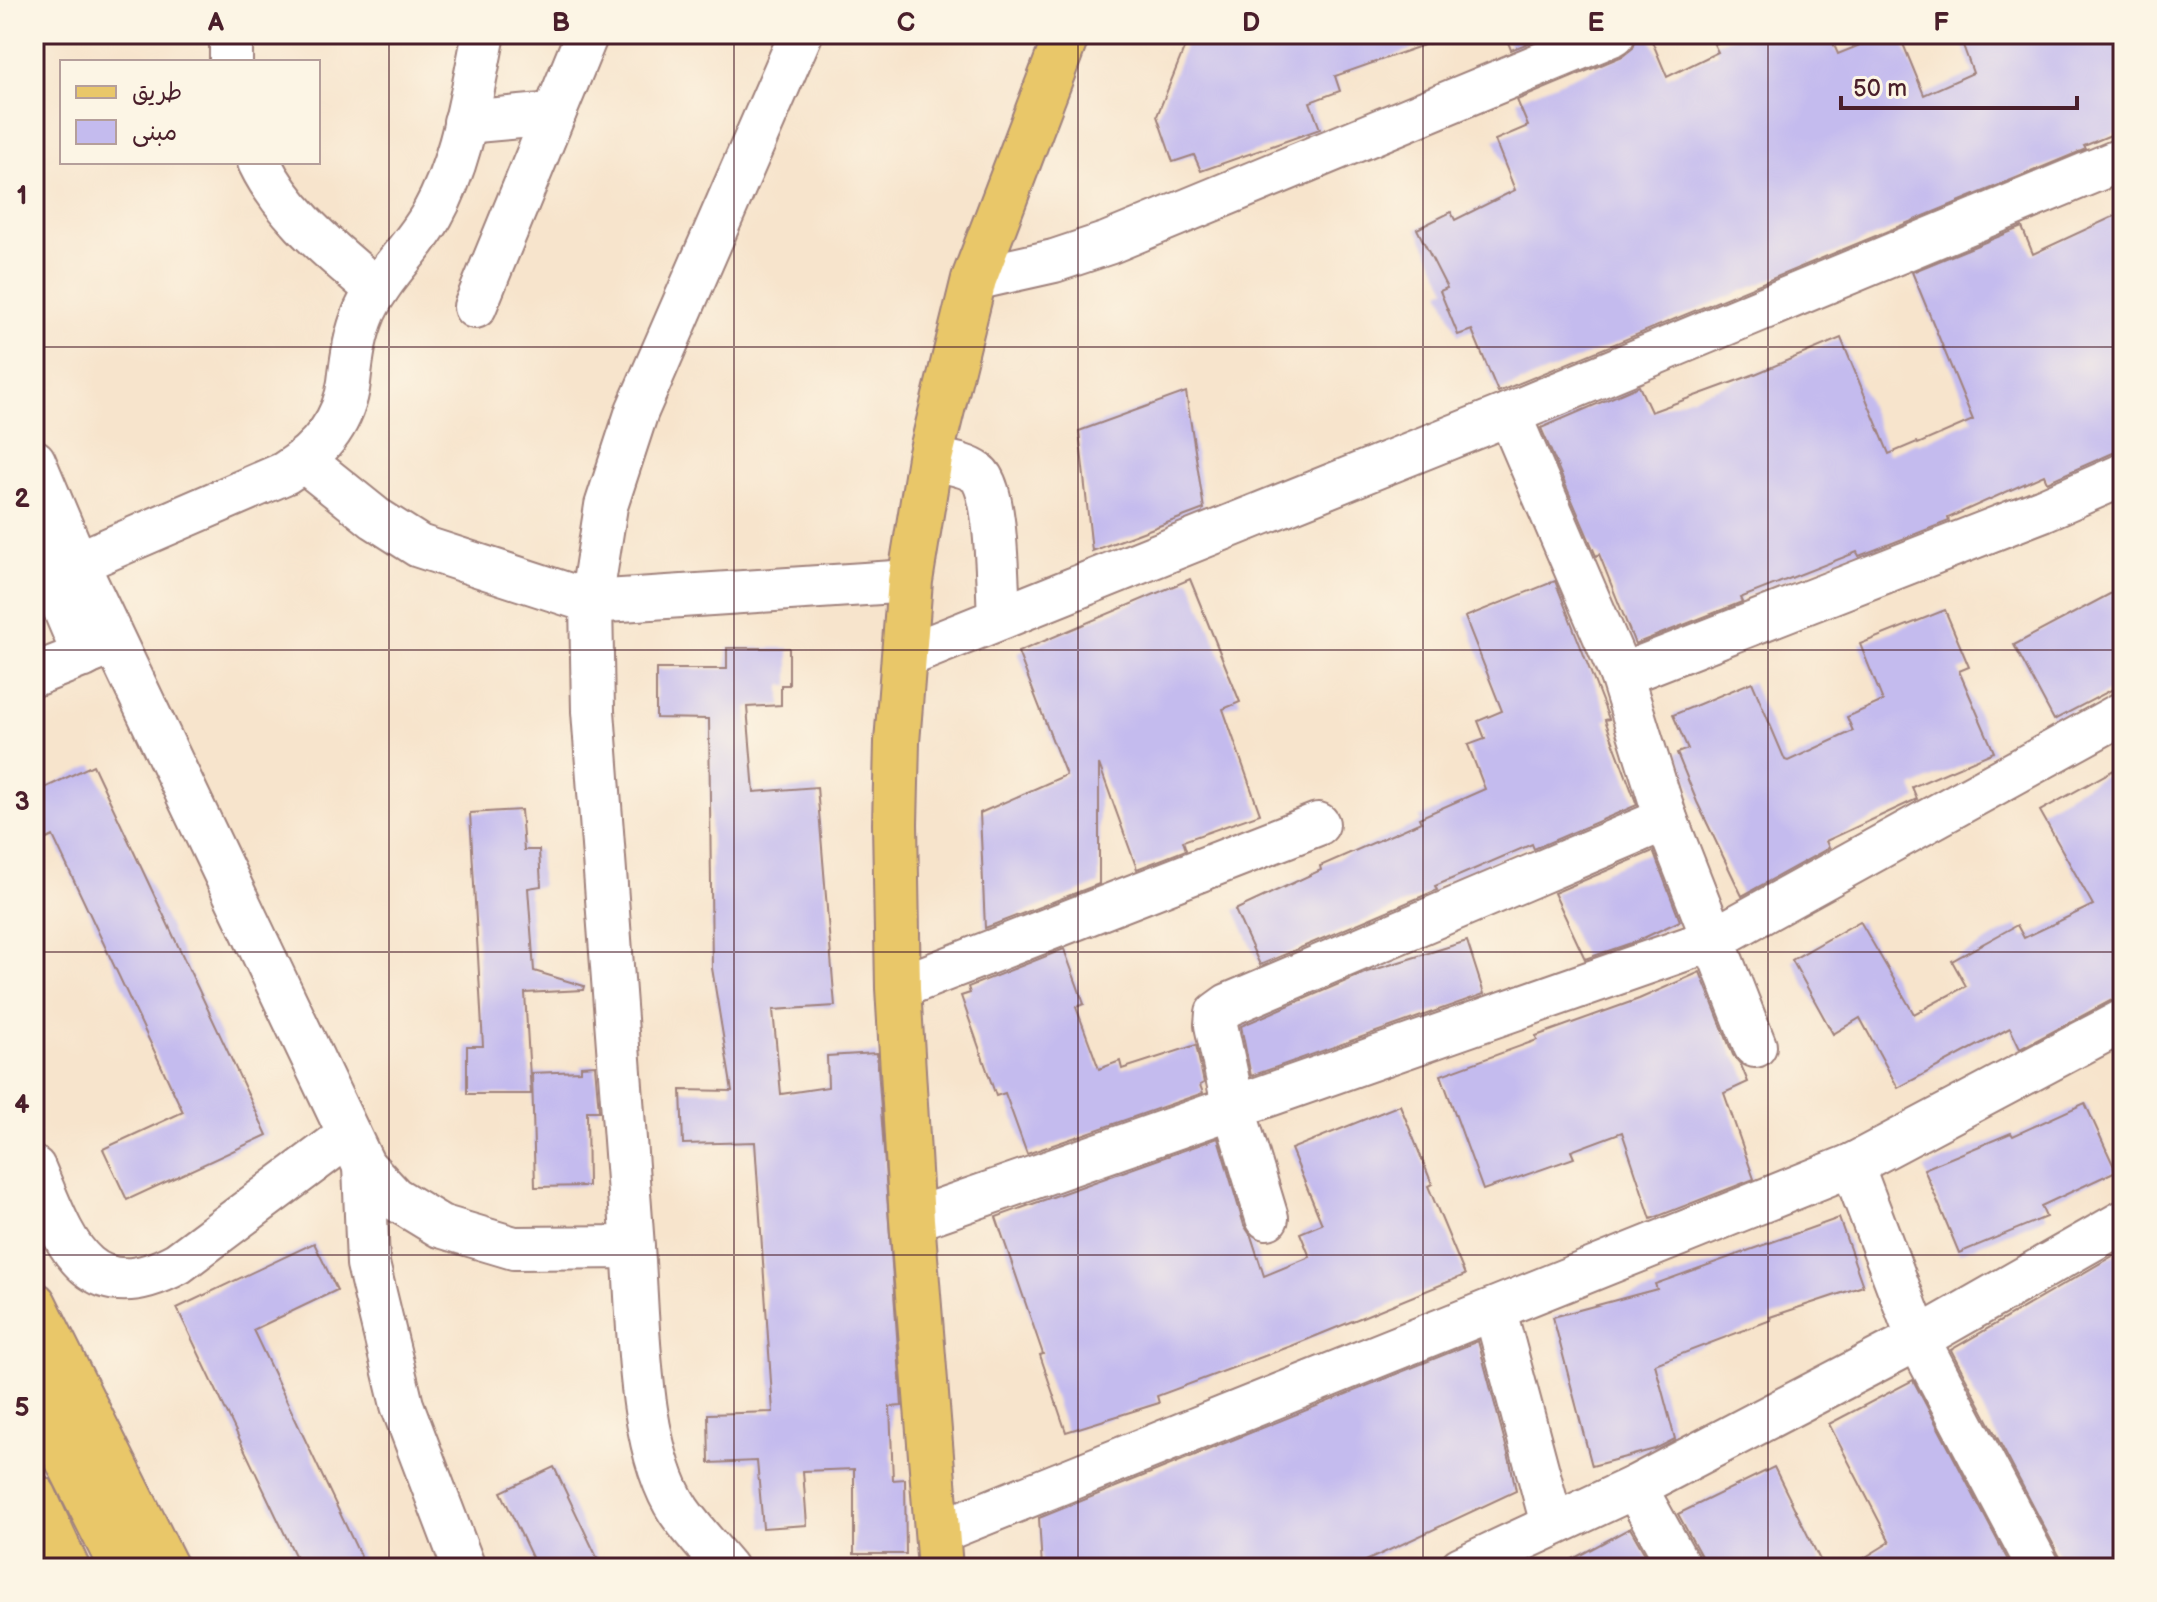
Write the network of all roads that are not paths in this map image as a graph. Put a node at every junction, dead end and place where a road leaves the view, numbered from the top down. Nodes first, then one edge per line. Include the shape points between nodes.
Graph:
1 (231, 34) edge
2 (484, 34) edge
3 (587, 34) edge
4 (801, 34) edge
5 (1067, 34) edge
6 (1614, 34) edge
7 (231, 60) edge
8 (554, 114) junction
9 (465, 122) junction
10 (2123, 159) edge
11 (260, 164) edge
12 (974, 279) junction
13 (377, 290) junction
14 (475, 307) dead end
15 (1509, 414) junction
16 (930, 458) junction
17 (34, 461) edge
18 (304, 461) junction
19 (2123, 475) edge
20 (34, 537) edge
21 (77, 563) junction
22 (910, 581) junction
23 (591, 602) junction
24 (999, 617) junction
25 (100, 649) junction
26 (904, 657) junction
27 (34, 675) edge
28 (1621, 675) junction
29 (2123, 713) edge
30 (1666, 819) junction
31 (1318, 824) dead end
32 (1712, 940) junction
33 (898, 988) junction
34 (2123, 1021) edge
35 (1755, 1046) dead end
36 (1234, 1109) junction
37 (357, 1150) junction
38 (1852, 1165) junction
39 (34, 1168) edge
40 (1267, 1218) dead end
41 (912, 1220) junction
42 (2123, 1222) edge
43 (633, 1247) junction
44 (34, 1304) edge
45 (1495, 1311) junction
46 (1918, 1339) junction
47 (34, 1393) edge
48 (1635, 1487) junction
49 (34, 1496) edge
50 (1552, 1524) junction
51 (940, 1550) edge
52 (67, 1568) edge
53 (122, 1568) edge
54 (166, 1568) edge
55 (464, 1568) edge
56 (726, 1568) edge
57 (1461, 1568) edge
58 (1680, 1568) edge
59 (2039, 1568) edge

1 - 7 street
2 - 9 street
3 - 8 street
4 - 23 street via 637,411 606,506
5 - 12 main road
6 - 12 street via 1108,243
8 - 9 street
8 - 14 street
9 - 13 street via 449,181 431,216
10 - 15 street
11 - 13 street via 301,222
12 - 16 main road
13 - 18 street via 354,342 344,406 321,445
15 - 24 street
15 - 28 street
16 - 22 main road
16 - 24 street via 976,471 984,481 992,505
17 - 21 street
18 - 21 street
18 - 23 street via 419,546
19 - 28 street
20 - 25 street
21 - 25 street
22 - 23 street
22 - 26 main road
23 - 43 street via 593,711
24 - 26 street
25 - 27 street
25 - 37 street
26 - 33 main road via 895,810
28 - 30 street
29 - 32 street
30 - 32 street
30 - 36 street via 1228,1005 1217,1013 1216,1025
31 - 33 street
32 - 35 street
32 - 36 street
33 - 41 main road
34 - 38 street
36 - 40 street
36 - 41 street
37 - 39 street via 178,1263 154,1276 127,1280 100,1274 80,1261 65,1242
37 - 43 street via 394,1198 440,1226 514,1248
37 - 55 street via 368,1264 402,1405
38 - 45 street
38 - 46 street
41 - 51 main road
42 - 46 street
43 - 56 street via 648,1424 658,1465 678,1510
44 - 54 main road
45 - 50 street
45 - 51 street
46 - 48 street
46 - 59 street
47 - 53 main road
48 - 50 street
48 - 58 street
49 - 52 main road
50 - 57 street

